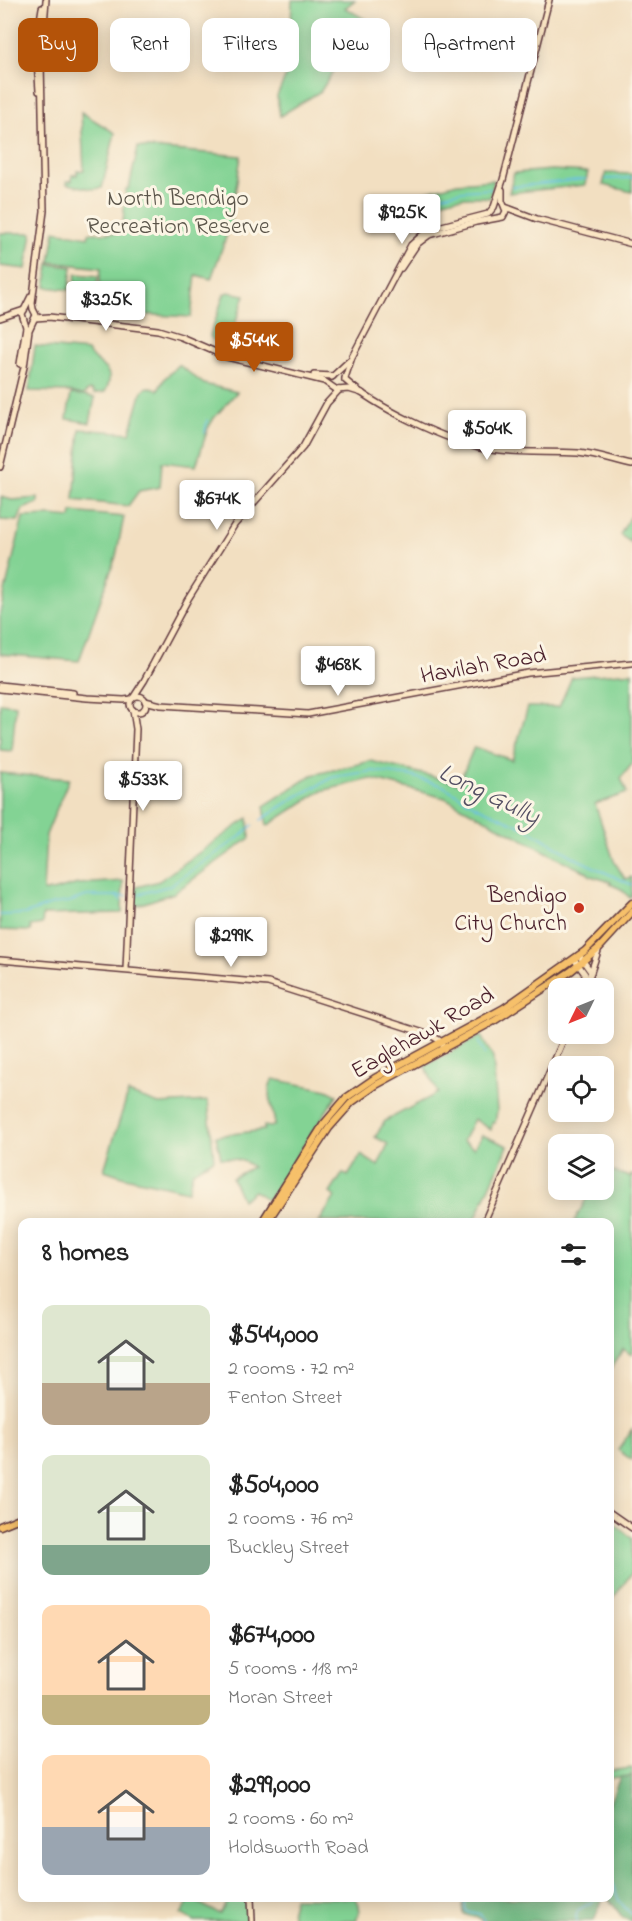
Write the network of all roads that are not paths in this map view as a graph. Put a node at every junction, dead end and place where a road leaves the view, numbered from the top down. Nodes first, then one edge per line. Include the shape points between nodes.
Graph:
1 (45, 0) edge
2 (549, 0) edge
3 (504, 180) junction
4 (504, 206) junction
5 (493, 208) junction
6 (505, 215) junction
7 (497, 218) junction
8 (537, 219) junction
9 (419, 239) junction
10 (632, 244) edge
11 (33, 289) junction
12 (24, 310) junction
13 (34, 310) junction
14 (2, 317) edge
15 (35, 319) junction
16 (24, 320) junction
17 (352, 357) junction
18 (334, 375) junction
19 (345, 379) junction
20 (331, 386) junction
21 (341, 389) junction
22 (362, 393) junction
23 (16, 397) junction
24 (327, 403) junction
25 (632, 465) edge
26 (0, 467) edge
27 (632, 663) edge
28 (144, 681) junction
29 (0, 687) edge
30 (132, 698) junction
31 (144, 699) junction
32 (113, 700) junction
33 (161, 705) junction
34 (132, 709) junction
35 (143, 710) junction
36 (136, 729) junction
37 (632, 903) edge
38 (632, 912) edge
39 (600, 946) junction
40 (0, 960) edge
41 (579, 960) junction
42 (126, 970) junction
43 (571, 971) junction
44 (591, 972) junction
45 (585, 978) edge
46 (588, 978) edge
47 (539, 984) junction
48 (562, 1044) edge
49 (443, 1046) junction
50 (267, 1218) edge
51 (486, 1218) edge
52 (614, 1515) edge
53 (18, 1519) edge
54 (0, 1526) edge
55 (632, 1528) edge
56 (251, 1902) edge
57 (252, 1921) edge

1 - 11 street via 39,41 44,204
2 - 3 street
3 - 4 street
3 - 5 street
4 - 5 street
4 - 6 street
4 - 8 street
5 - 7 street
5 - 9 street via 484,216 438,227
6 - 7 street
6 - 8 street
7 - 9 street
8 - 10 street
9 - 17 street via 405,255
11 - 12 street
11 - 13 street
12 - 13 street
12 - 14 street
12 - 16 street
13 - 15 street
13 - 18 street via 158,327 229,355 313,375
14 - 16 street
15 - 16 street
15 - 20 street via 49,317 159,330 226,357
15 - 23 street via 29,330
16 - 23 street via 26,330
17 - 18 street
17 - 19 street
18 - 19 street
18 - 20 street
19 - 21 street
19 - 22 street
20 - 21 street
20 - 24 street
21 - 22 street
21 - 24 street
22 - 25 street via 426,428 469,445 594,455
23 - 26 street
24 - 28 street via 300,451 235,524 188,599
27 - 33 street, Havilah Road via 528,673 308,714
28 - 30 street
28 - 31 street
29 - 32 street
30 - 31 street
30 - 32 street
30 - 34 street
31 - 33 street, Havilah Road
31 - 35 street
32 - 34 street
33 - 35 street, Havilah Road
34 - 35 street
34 - 36 street
35 - 36 street
36 - 42 street
37 - 41 main road, Eaglehawk Road
38 - 39 main road, Eaglehawk Road
39 - 41 main road, Eaglehawk Road
39 - 44 street
40 - 42 street
41 - 43 main road, Eaglehawk Road
41 - 44 street
41 - 45 street
41 - 47 main road, Eaglehawk Road
42 - 49 street via 268,984 430,1035
43 - 47 main road
43 - 49 main road, Eaglehawk Road via 494,1022
44 - 46 street
47 - 49 main road, Eaglehawk Road
48 - 51 street
49 - 50 main road, Eaglehawk Road via 369,1082 342,1102 323,1125
52 - 55 street
53 - 54 main road
56 - 57 street

